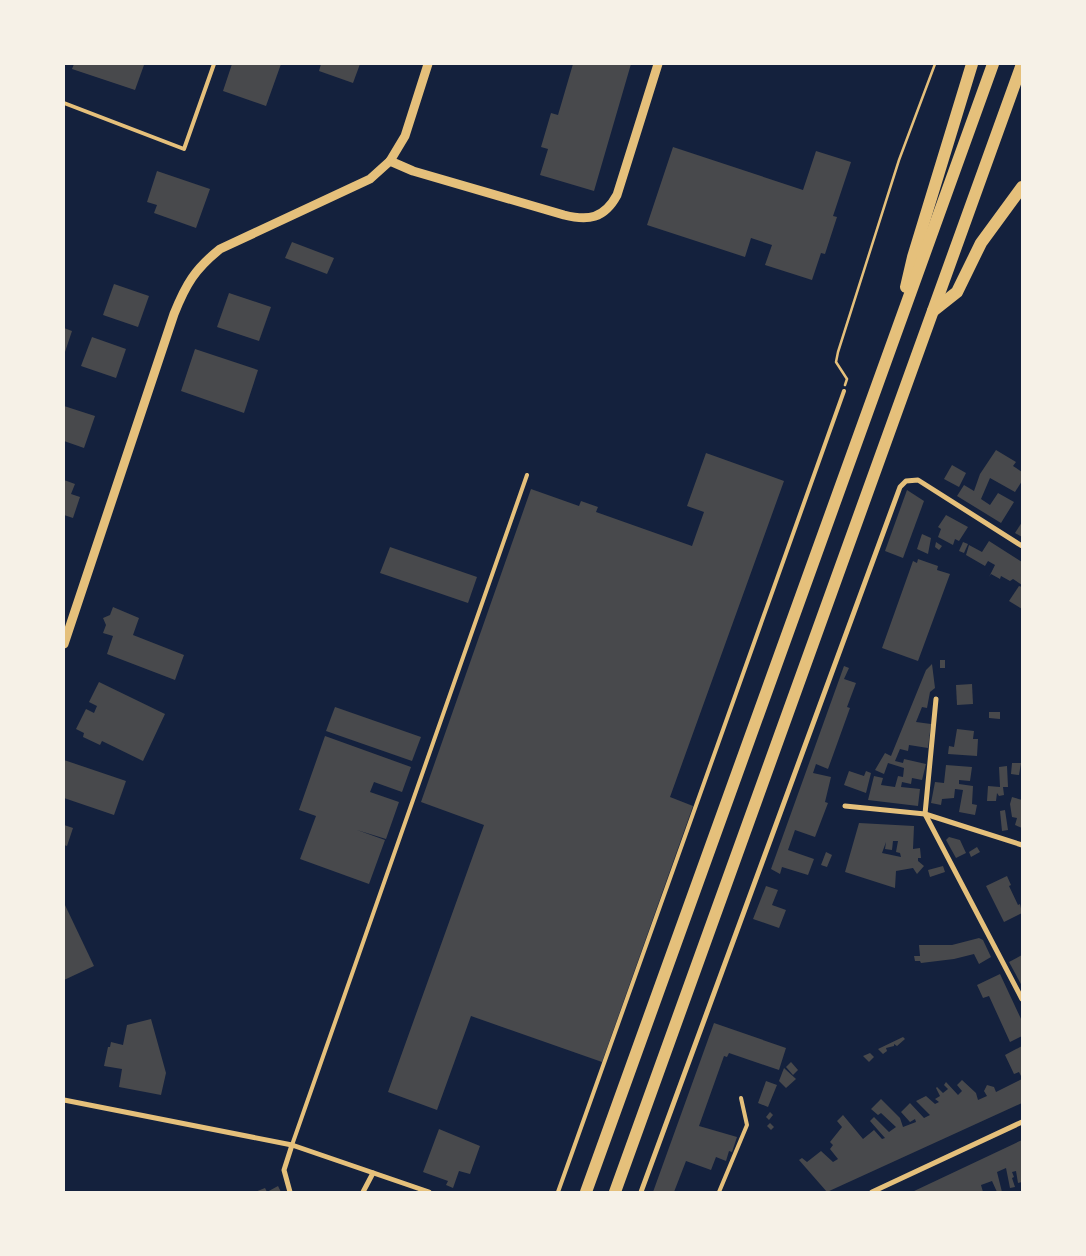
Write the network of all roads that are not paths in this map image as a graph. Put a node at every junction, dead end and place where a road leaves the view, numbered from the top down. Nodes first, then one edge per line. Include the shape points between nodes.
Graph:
1 (214, 64) edge
2 (428, 64) edge
3 (658, 64) edge
4 (972, 64) edge
5 (993, 64) edge
6 (1022, 64) edge
7 (64, 103) edge
8 (390, 161) junction
9 (1022, 187) edge
10 (932, 312) junction
11 (896, 336) junction
12 (844, 391) road end
13 (527, 475) dead end
14 (1022, 546) edge
15 (64, 644) edge
16 (936, 698) dead end
17 (845, 806) dead end
18 (925, 814) junction
19 (1022, 845) edge
20 (1022, 1000) edge
21 (741, 1098) dead end
22 (64, 1100) edge
23 (1022, 1122) edge
24 (292, 1145) junction
25 (374, 1173) junction
26 (290, 1192) edge
27 (363, 1192) edge
28 (429, 1192) edge
29 (558, 1192) edge
30 (586, 1192) edge
31 (615, 1192) edge
32 (641, 1192) edge
33 (719, 1192) edge
34 (872, 1192) edge

1 - 7 lane via 184,149
2 - 8 street via 405,136
3 - 8 street via 617,195 611,207 597,216 582,220 413,171
4 - 11 highway via 912,257
5 - 11 highway
6 - 10 highway
8 - 15 street via 370,179 220,249 201,264 186,285
9 - 10 highway via 981,243 957,292
10 - 31 highway
11 - 30 highway
12 - 29 lane
13 - 24 lane
14 - 32 street via 918,480 906,481 900,487
16 - 18 street
17 - 18 street
18 - 19 street
18 - 20 street
21 - 33 lane via 747,1125
22 - 24 street
23 - 34 street
24 - 25 street
24 - 26 street via 284,1170
25 - 27 street
25 - 28 street

